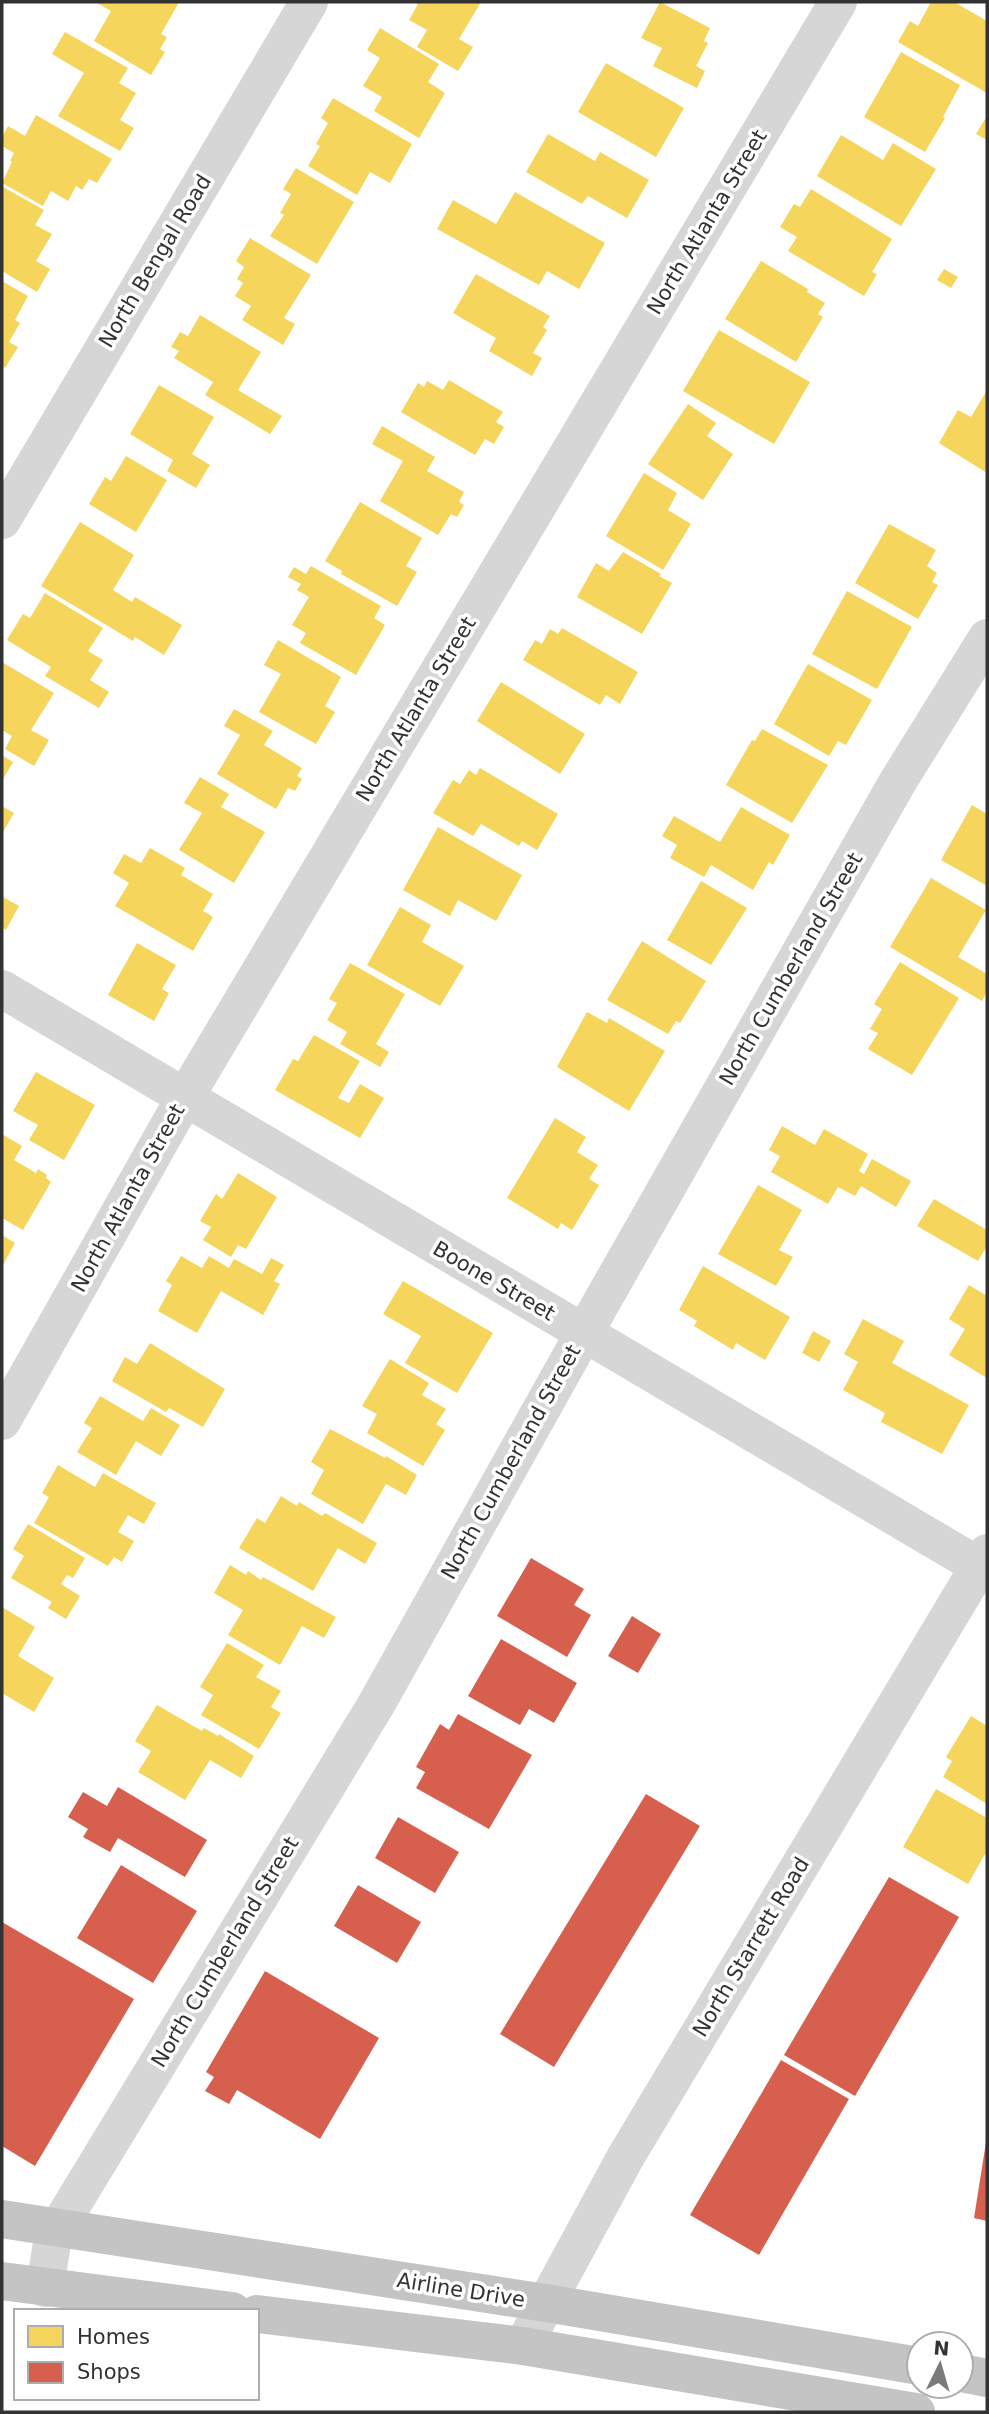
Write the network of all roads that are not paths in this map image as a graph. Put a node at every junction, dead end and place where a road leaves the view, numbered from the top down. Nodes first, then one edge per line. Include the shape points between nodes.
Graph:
1 (309, 2) edge
2 (838, 2) edge
3 (2, 520) edge
4 (987, 638) edge
5 (2, 989) edge
6 (184, 1099) junction
7 (584, 1334) junction
8 (2, 1421) edge
9 (985, 1563) edge
10 (2, 2219) edge
11 (58, 2228) junction
12 (2, 2281) edge
13 (45, 2288) junction
14 (545, 2303) junction
15 (216, 2309) edge
16 (259, 2314) edge
17 (523, 2346) junction
18 (905, 2364) edge
19 (916, 2412) edge

1 - 3 street, North Bengal Road
2 - 6 street, North Atlanta Street
4 - 7 street, North Cumberland Street via 897,783
5 - 6 street, Boone Street
6 - 7 street, Boone Street
6 - 8 street, North Atlanta Street
7 - 9 street, Boone Street
7 - 11 street, North Cumberland Street via 377,1703
9 - 14 street, North Starrett Road via 632,2146
10 - 11 highway, Airline Drive
11 - 13 street, North Cumberland Street
11 - 14 highway, Airline Drive
12 - 13 highway
13 - 15 highway
14 - 17 street, North Starrett Road
14 - 18 highway, Airline Drive
16 - 17 highway
17 - 19 highway

